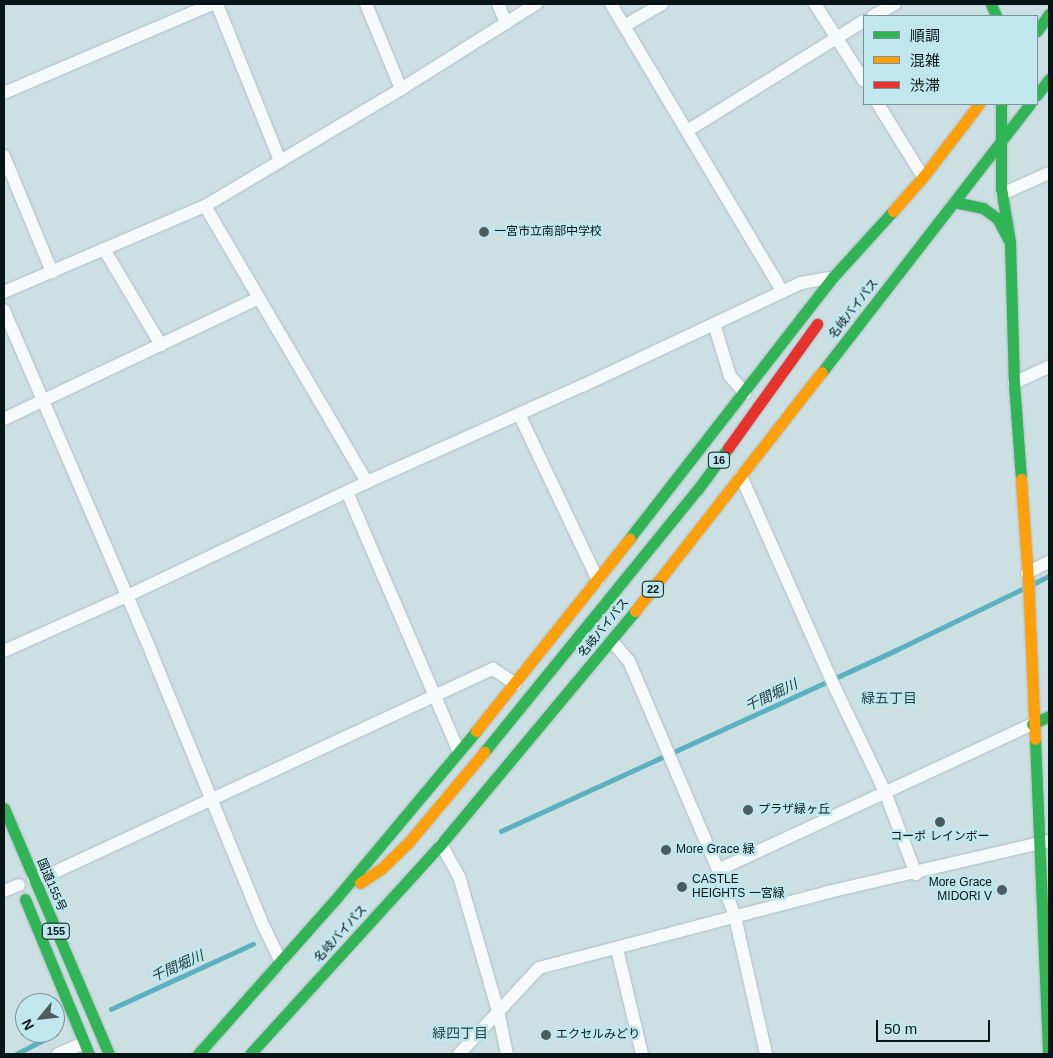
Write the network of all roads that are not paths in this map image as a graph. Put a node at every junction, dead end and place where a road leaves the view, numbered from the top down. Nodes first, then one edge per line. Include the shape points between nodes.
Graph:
1 (213, 4) edge
2 (217, 4) edge
3 (366, 4) edge
4 (498, 4) edge
5 (536, 4) edge
6 (611, 4) edge
7 (662, 4) edge
8 (815, 4) edge
9 (895, 4) edge
10 (874, 11) edge
11 (1049, 14) edge
12 (1049, 21) edge
13 (863, 22) edge
14 (506, 23) junction
15 (626, 25) junction
16 (1038, 29) edge
17 (1038, 36) edge
18 (837, 37) junction
19 (863, 79) edge
20 (1049, 79) edge
21 (401, 89) junction
22 (4, 93) edge
23 (1038, 94) edge
24 (879, 105) edge
25 (978, 105) edge
26 (984, 105) edge
27 (1002, 105) edge
28 (1029, 105) edge
29 (688, 130) junction
30 (1002, 142) junction
31 (4, 156) edge
32 (280, 161) junction
33 (1049, 173) edge
34 (924, 177) junction
35 (1002, 194) junction
36 (954, 202) junction
37 (206, 206) junction
38 (1010, 242) junction
39 (104, 250) junction
40 (867, 257) dead end
41 (52, 272) junction
42 (834, 277) junction
43 (4, 292) edge
44 (783, 292) junction
45 (259, 298) junction
46 (4, 310) edge
47 (826, 312) dead end
48 (714, 324) junction
49 (161, 345) junction
50 (1049, 367) edge
51 (1014, 383) junction
52 (745, 393) junction
53 (43, 401) junction
54 (519, 414) junction
55 (4, 419) edge
56 (741, 476) junction
57 (366, 482) junction
58 (347, 492) junction
59 (1049, 562) edge
60 (1028, 576) junction
61 (598, 580) junction
62 (127, 596) junction
63 (612, 641) junction
64 (4, 651) edge
65 (515, 684) junction
66 (433, 696) junction
67 (1049, 716) edge
68 (1032, 724) junction
69 (458, 750) junction
70 (885, 792) junction
71 (212, 799) junction
72 (4, 808) edge
73 (1043, 842) edge
74 (442, 844) junction
75 (718, 870) junction
76 (916, 874) junction
77 (33, 878) junction
78 (17, 880) joint
79 (4, 891) edge
80 (334, 901) junction
81 (735, 917) junction
82 (617, 949) junction
83 (281, 962) junction
84 (498, 1011) junction
85 (87, 1048) edge
86 (58, 1054) edge
87 (110, 1054) edge
88 (198, 1054) edge
89 (250, 1054) edge
90 (458, 1054) edge
91 (507, 1054) edge
92 (642, 1054) edge
93 (766, 1054) edge
94 (1048, 1054) edge

1 - 22 street
2 - 32 street
3 - 21 street
4 - 14 street
5 - 14 street
6 - 15 street
7 - 15 street
8 - 18 street
9 - 10 street
11 - 16 main road
12 - 17 main road
13 - 18 street
14 - 21 street
15 - 29 street
18 - 19 street
18 - 29 street
20 - 23 main road
21 - 32 street
24 - 34 street
25 - 34 main road
26 - 40 main road
27 - 30 main road
28 - 30 main road, 名岐バイパス / 22
29 - 44 street
30 - 35 main road
30 - 36 main road, 名岐バイパス / 22
31 - 41 street
32 - 37 street
33 - 35 street
34 - 42 main road
35 - 38 main road
36 - 38 main road via 983,208 997,218
36 - 56 main road, 名岐バイパス / 22
37 - 39 street
37 - 45 street
38 - 51 main road
39 - 41 street
39 - 49 street
41 - 43 street
42 - 44 street via 801,283
42 - 52 main road
44 - 48 street
45 - 49 street
45 - 57 street
46 - 53 street
47 - 80 main road, 16 via 698,489 440,806 382,868
48 - 52 street via 730,376
48 - 54 street
49 - 53 street
50 - 51 street
51 - 60 main road
52 - 61 main road
53 - 55 street
53 - 62 street
54 - 57 street
54 - 61 street
56 - 63 main road, 名岐バイパス / 22
56 - 70 street
57 - 58 street
58 - 62 street
58 - 66 street
59 - 60 street
60 - 68 main road
61 - 65 main road
62 - 64 street
62 - 71 street
63 - 74 main road, 名岐バイパス / 22
63 - 75 street via 629,662
65 - 66 street via 493,668
65 - 69 main road
66 - 69 street
66 - 71 street
67 - 68 main road
68 - 70 street
68 - 73 main road
69 - 80 main road
70 - 75 street
70 - 76 street
71 - 77 street via 55,872
71 - 83 street
72 - 77 main road, 国道155号 / 155
73 - 76 street
73 - 94 main road
74 - 84 street via 459,876
74 - 89 main road, 名岐バイパス / 22
75 - 81 street
76 - 81 street via 828,892
77 - 87 main road, 国道155号 / 155
78 - 79 street
78 - 85 main road, 155
80 - 83 main road
81 - 82 street
81 - 93 street
82 - 84 street via 539,968
82 - 92 street
83 - 88 main road
84 - 90 street
84 - 91 street
85 - 86 street

